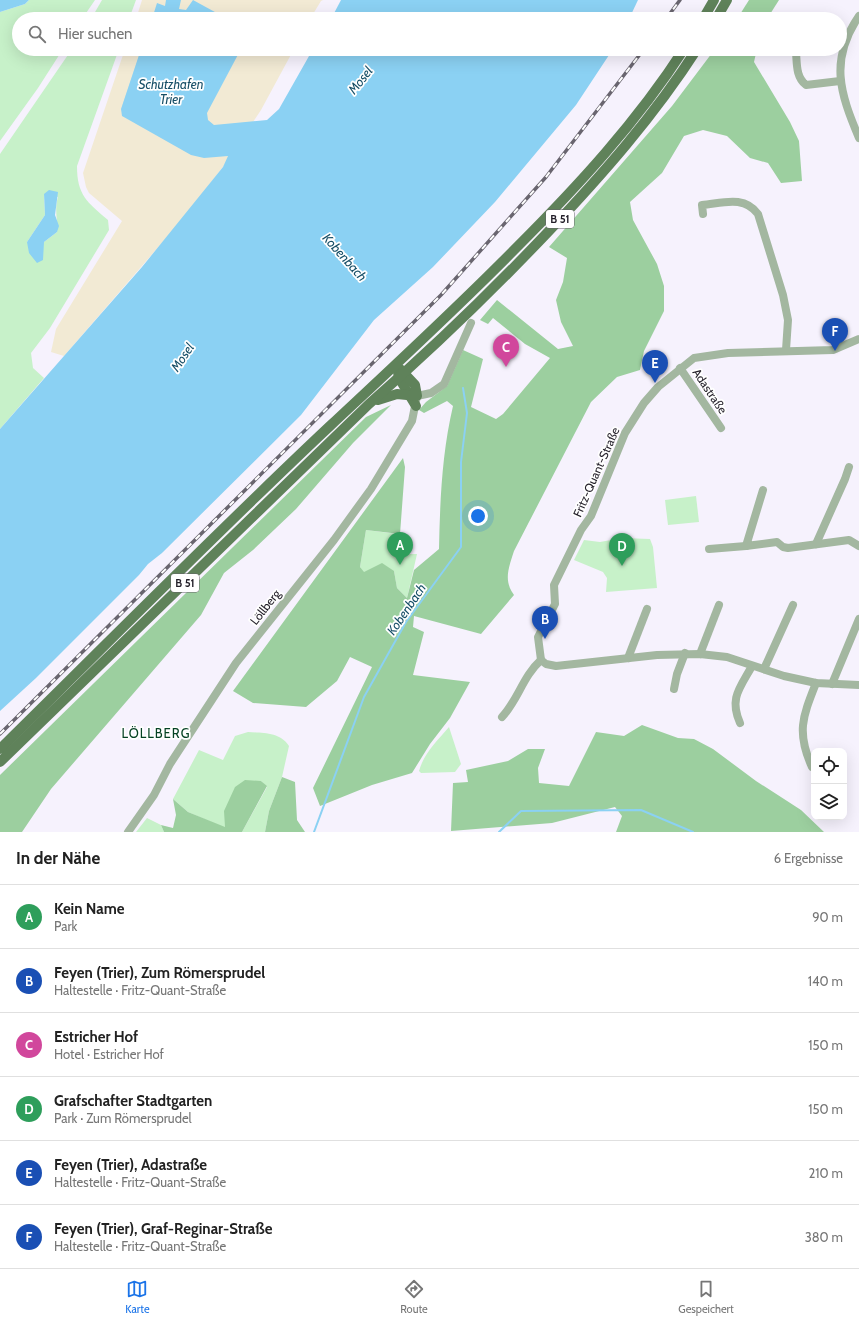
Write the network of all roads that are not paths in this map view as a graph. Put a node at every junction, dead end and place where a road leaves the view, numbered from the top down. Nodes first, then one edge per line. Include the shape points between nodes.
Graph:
1 (714, 0) edge
2 (727, 0) edge
3 (707, 12) edge
4 (720, 12) edge
5 (859, 16) edge
6 (847, 37) edge
7 (679, 56) edge
8 (692, 56) edge
9 (796, 56) edge
10 (841, 56) edge
11 (840, 81) junction
12 (859, 138) edge
13 (704, 214) dead end
14 (471, 323) dead end
15 (859, 339) edge
16 (786, 350) junction
17 (396, 365) junction
18 (680, 368) junction
19 (402, 376) junction
20 (415, 385) junction
21 (431, 393) junction
22 (414, 399) junction
23 (369, 404) junction
24 (721, 428) dead end
25 (849, 467) dead end
26 (763, 490) dead end
27 (816, 544) junction
28 (746, 546) junction
29 (859, 546) edge
30 (709, 549) dead end
31 (793, 604) dead end
32 (719, 605) dead end
33 (647, 609) dead end
34 (859, 619) edge
35 (685, 653) junction
36 (700, 654) junction
37 (628, 658) junction
38 (541, 660) junction
39 (752, 666) junction
40 (764, 670) junction
41 (816, 683) junction
42 (832, 684) junction
43 (859, 685) edge
44 (674, 690) dead end
45 (502, 717) dead end
46 (740, 723) dead end
47 (0, 749) edge
48 (0, 762) edge
49 (811, 765) edge
50 (128, 832) edge

1 - 3 main road
2 - 4 main road
5 - 6 street
7 - 17 main road, B 51 via 641,109 590,171 487,277
8 - 19 main road, B 51 via 650,116 600,177 519,263
9 - 11 street via 800,80 806,85
10 - 11 street
11 - 12 street
13 - 16 street via 702,204 738,201 751,205 758,214 783,294 788,320
14 - 21 street via 444,384
15 - 16 street, Fritz-Quant-Straße via 833,350
16 - 18 street, Fritz-Quant-Straße via 728,353 694,358
17 - 19 main road
17 - 47 main road, B 51 via 266,487
18 - 24 street, Adastraße
18 - 38 street, Fritz-Quant-Straße via 644,403 625,433 592,516 581,530 554,585 555,604 538,637
19 - 20 main road
19 - 22 main road
19 - 23 main road, B 51
20 - 21 street via 421,391
20 - 22 main road
21 - 22 street
22 - 23 main road via 392,394
22 - 50 street, Löllberg via 407,431 372,490 236,663
23 - 48 main road, B 51
25 - 27 street
26 - 28 street
27 - 28 street via 788,548 777,542
27 - 29 street via 849,540
28 - 30 street
31 - 40 street
32 - 36 street
33 - 37 street
34 - 42 street
35 - 36 street
35 - 37 street
35 - 44 street
36 - 39 street via 727,657
37 - 38 street via 556,666
38 - 45 street
39 - 40 street
39 - 46 street via 738,692 735,704
40 - 41 street
41 - 42 street
41 - 49 street via 803,717 805,752
42 - 43 street

